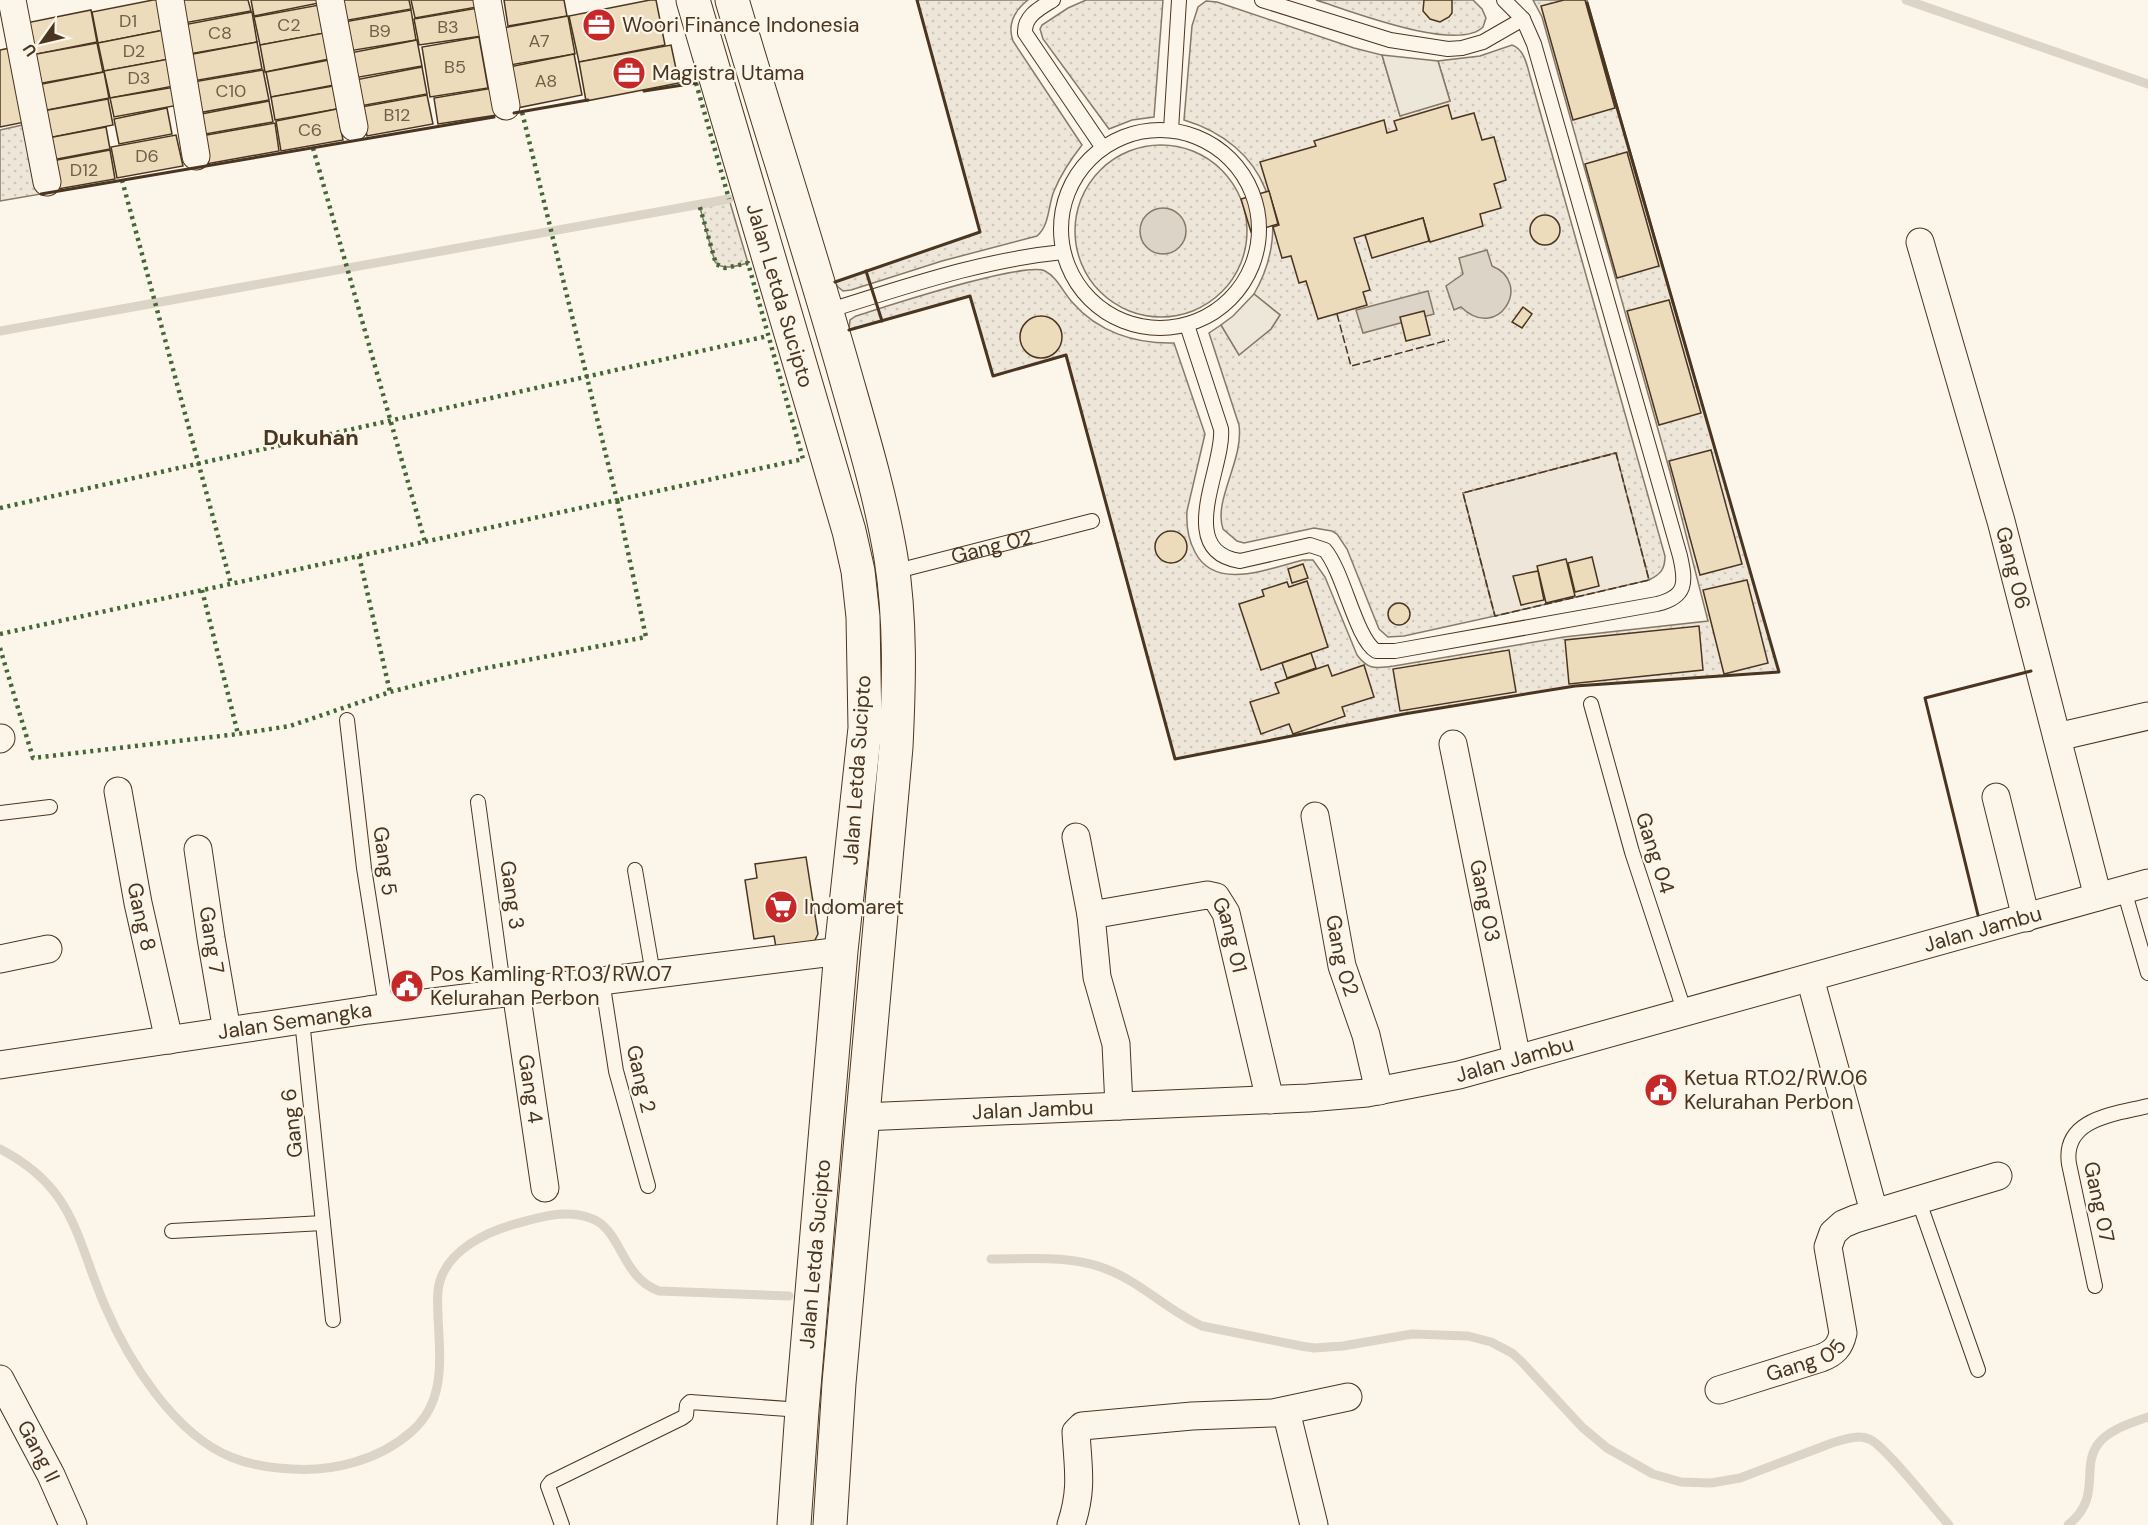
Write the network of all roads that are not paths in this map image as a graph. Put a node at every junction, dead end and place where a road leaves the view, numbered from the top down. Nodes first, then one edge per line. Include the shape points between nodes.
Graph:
1 (170, 0) edge
2 (330, 0) edge
3 (487, 0) edge
4 (693, 0) edge
5 (732, 0) edge
6 (1053, 0) edge
7 (1179, 0) edge
8 (1262, 0) edge
9 (1504, 0) edge
10 (18, 1) edge
11 (1523, 19) junction
12 (10, 42) edge
13 (506, 106) dead end
14 (354, 127) dead end
15 (1171, 130) junction
16 (1103, 148) junction
17 (196, 156) dead end
18 (47, 182) dead end
19 (1920, 242) dead end
20 (1063, 252) junction
21 (827, 311) junction
22 (790, 325) junction
23 (1187, 325) junction
24 (1092, 521) dead end
25 (893, 572) junction
26 (1591, 704) dead end
27 (2148, 716) edge
28 (346, 720) dead end
29 (2057, 737) junction
30 (1453, 744) dead end
31 (118, 791) dead end
32 (1996, 797) dead end
33 (478, 802) dead end
34 (50, 807) dead end
35 (0, 813) edge
36 (1315, 816) dead end
37 (1076, 837) dead end
38 (198, 849) dead end
39 (634, 870) dead end
40 (2136, 887) edge
41 (2098, 897) junction
42 (1091, 915) junction
43 (2026, 918) junction
44 (879, 928) junction
45 (842, 938) junction
46 (48, 949) dead end
47 (0, 959) edge
48 (2148, 973) edge
49 (653, 974) junction
50 (1810, 978) junction
51 (602, 980) junction
52 (510, 992) junction
53 (386, 1008) junction
54 (1685, 1013) junction
55 (302, 1020) junction
56 (227, 1031) junction
57 (169, 1040) junction
58 (1517, 1059) junction
59 (0, 1065) edge
60 (1379, 1091) junction
61 (1270, 1100) junction
62 (1119, 1106) junction
63 (2148, 1106) edge
64 (862, 1117) junction
65 (1998, 1176) dead end
66 (648, 1186) dead end
67 (545, 1188) dead end
68 (1918, 1199) junction
69 (1874, 1212) junction
70 (323, 1223) junction
71 (172, 1231) dead end
72 (2096, 1286) dead end
73 (333, 1320) dead end
74 (1978, 1370) dead end
75 (0, 1379) edge
76 (839, 1383) junction
77 (1719, 1390) dead end
78 (803, 1395) junction
79 (1348, 1397) dead end
80 (1286, 1411) junction
81 (73, 1525) edge
82 (562, 1525) edge
83 (794, 1525) edge
84 (830, 1525) edge
85 (1071, 1525) edge
86 (1314, 1525) edge

1 - 17 street
2 - 14 street
3 - 13 street
4 - 22 main road, Jalan Letda Sucipto
5 - 21 main road, Jalan Letda Sucipto
6 - 16 lane via 1029,17 1024,33
7 - 15 lane
8 - 11 lane via 1390,40 1448,49 1483,42
9 - 11 lane
10 - 12 street
11 - 23 lane via 1534,44 1680,556 1683,586 1677,596 1657,604 1458,640 1386,652 1372,649 1325,550 1304,546 1240,561 1225,556 1214,546 1208,534 1206,509 1221,429
12 - 18 street
15 - 16 lane via 1139,131
15 - 23 lane via 1201,138 1227,156 1247,181 1260,228 1254,261 1238,291 1214,313
16 - 20 lane via 1085,163 1068,190 1061,221
19 - 29 street, Gang 06 via 2001,521
20 - 21 lane via 966,268
20 - 23 lane via 1078,284 1115,318 1164,329
21 - 22 main road
21 - 25 main road, Jalan Letda Sucipto via 873,475
22 - 45 main road, Jalan Letda Sucipto via 849,531 863,617 865,728
24 - 25 lane, Gang 02
25 - 44 main road, Jalan Letda Sucipto via 899,690
26 - 54 lane, Gang 04 via 1632,852
27 - 29 street
28 - 53 lane, Gang 5
29 - 41 street, Gang 06
30 - 58 street, Gang 03
31 - 57 street, Gang 8
32 - 43 street
33 - 52 lane, Gang 3
34 - 35 lane
36 - 60 street, Gang 02 via 1342,966 1366,1035
37 - 42 street
38 - 56 street, Gang 7
39 - 49 lane
40 - 41 street, Jalan Jambu
40 - 48 lane
41 - 43 street, Jalan Jambu
42 - 61 street, Gang 01 via 1207,895 1216,897 1226,913
42 - 62 street via 1097,977 1116,1044
43 - 50 street, Jalan Jambu
44 - 45 main road
44 - 64 main road, Jalan Letda Sucipto
45 - 49 street, Jalan Semangka
45 - 78 main road, Jalan Letda Sucipto
46 - 47 street
49 - 51 street, Jalan Semangka
50 - 54 street, Jalan Jambu
50 - 69 street
51 - 52 street, Jalan Semangka
51 - 66 lane, Gang 2 via 616,1071
52 - 53 street, Jalan Semangka
52 - 67 street, Gang 4
53 - 55 street, Jalan Semangka
54 - 58 street, Jalan Jambu
55 - 56 street, Jalan Semangka
55 - 70 lane, Gang 6
56 - 57 street, Jalan Semangka
57 - 59 street, Jalan Semangka
58 - 60 street, Jalan Jambu
60 - 61 street, Jalan Jambu
61 - 62 street, Jalan Jambu
62 - 64 street, Jalan Jambu
63 - 72 lane, Gang 07 via 2090,1122 2068,1147 2068,1164
64 - 76 main road, Jalan Letda Sucipto
65 - 68 street, Gang 05
68 - 69 street, Gang 05
68 - 74 lane
69 - 77 street, Gang 05 via 1843,1224 1830,1240 1843,1333 1839,1347 1821,1358
70 - 71 lane
70 - 73 lane, Gang 6
75 - 81 street, Gang II
76 - 78 main road
76 - 84 main road, Jalan Letda Sucipto
78 - 82 lane via 690,1402 682,1418 551,1482 549,1492
78 - 83 main road, Jalan Letda Sucipto
79 - 80 street
80 - 85 street via 1082,1425 1076,1432 1080,1477
80 - 86 street

